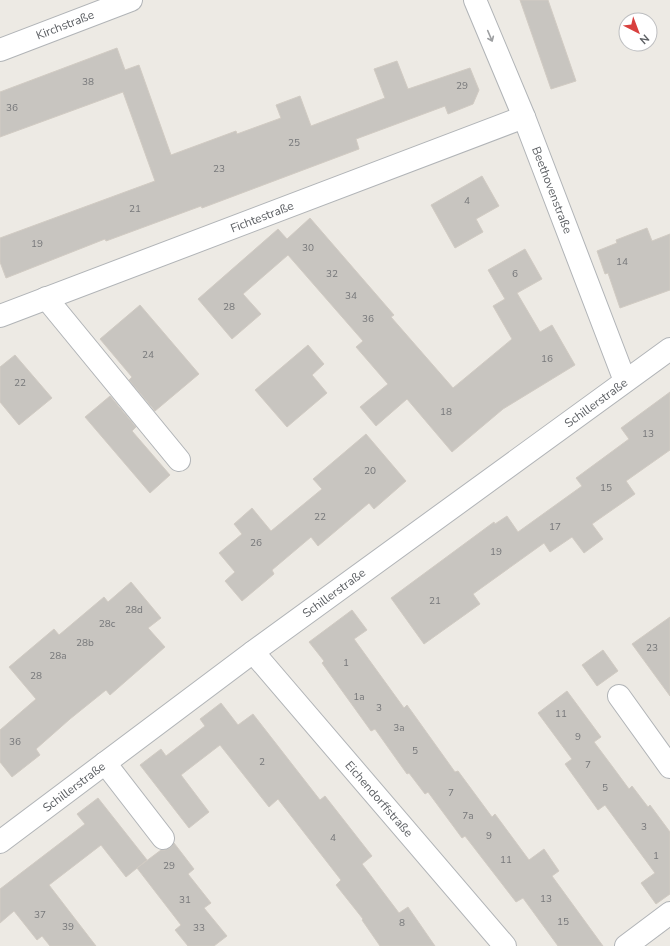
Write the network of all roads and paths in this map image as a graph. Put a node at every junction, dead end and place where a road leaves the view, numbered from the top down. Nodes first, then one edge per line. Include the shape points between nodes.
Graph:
1 (131, 0) edge
2 (475, 0) edge
3 (0, 50) edge
4 (524, 117) junction
5 (46, 298) junction
6 (0, 316) edge
7 (670, 349) edge
8 (625, 381) junction
9 (179, 460) dead end
10 (253, 652) junction
11 (619, 696) dead end
12 (105, 763) junction
13 (670, 767) edge
14 (163, 838) dead end
15 (0, 842) edge
16 (670, 914) edge
17 (505, 946) edge
18 (626, 946) edge

1 - 3 street, Kirchstraße
2 -> 4 street, Beethovenstraße
4 - 5 street, Fichtestraße
4 - 8 street, Beethovenstraße
5 - 6 street, Fichtestraße
5 - 9 street
7 - 8 street, Schillerstraße
8 - 10 street, Schillerstraße
10 - 12 street, Schillerstraße
10 - 17 street, Eichendorffstraße
11 - 13 street
12 - 14 street
12 - 15 street, Schillerstraße
16 - 18 street

